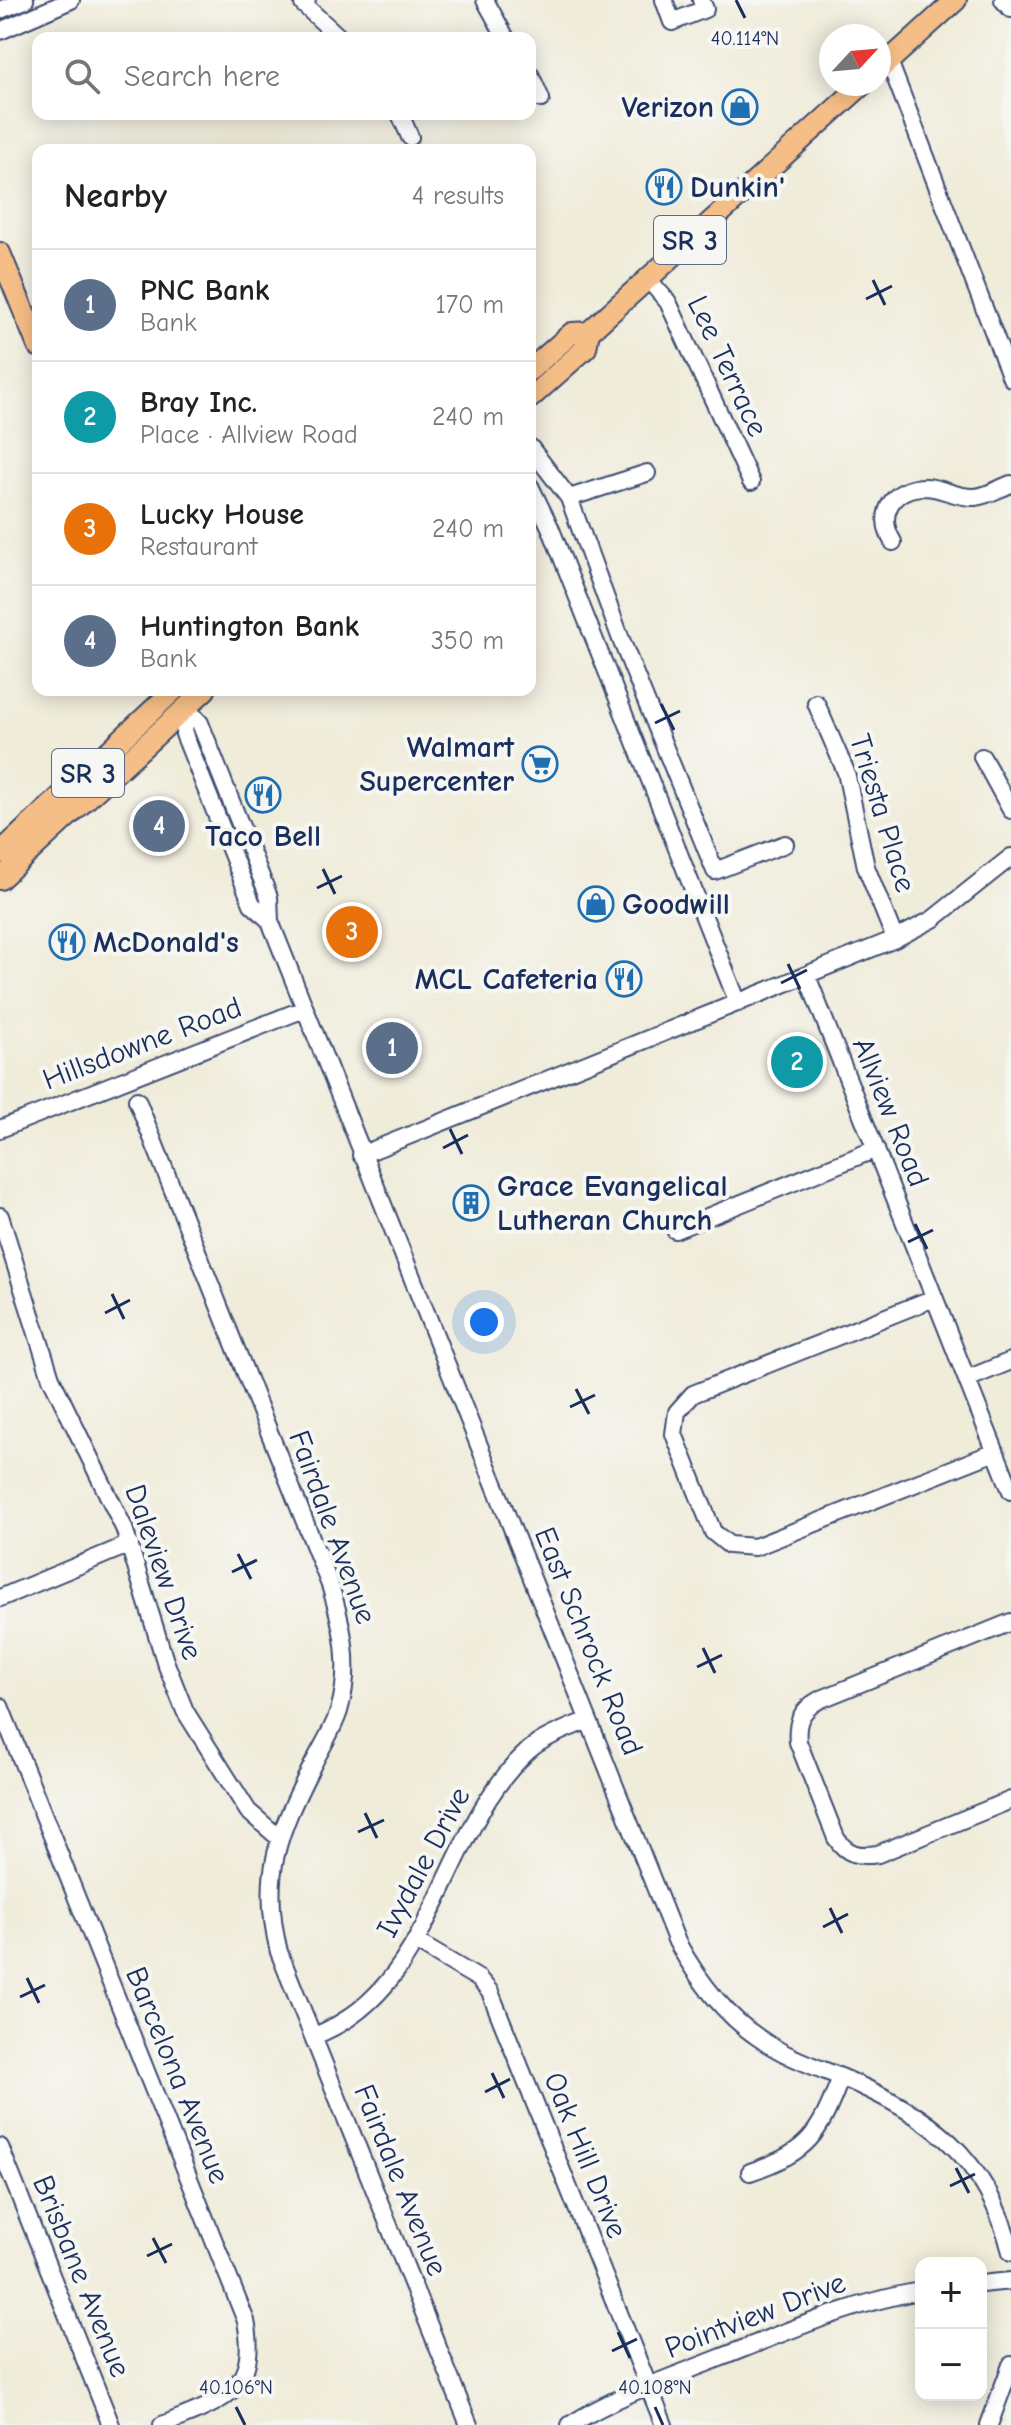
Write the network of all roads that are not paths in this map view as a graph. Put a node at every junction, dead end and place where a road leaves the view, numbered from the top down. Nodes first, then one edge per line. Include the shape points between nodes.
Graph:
1 (25, 0) edge
2 (71, 0) edge
3 (307, 0) edge
4 (485, 0) edge
5 (664, 0) edge
6 (701, 0) edge
7 (956, 0) edge
8 (1003, 0) edge
9 (1011, 9) edge
10 (0, 10) edge
11 (0, 31) edge
12 (333, 32) edge
13 (503, 32) edge
14 (891, 59) edge
15 (891, 82) edge
16 (536, 88) edge
17 (850, 96) edge
18 (541, 99) dead end
19 (403, 120) edge
20 (410, 137) dead end
21 (0, 253) edge
22 (647, 278) junction
23 (32, 331) edge
24 (581, 332) junction
25 (1011, 378) edge
26 (536, 379) edge
27 (536, 383) edge
28 (536, 455) edge
29 (647, 473) dead end
30 (751, 482) dead end
31 (1011, 484) edge
32 (536, 498) edge
33 (569, 498) junction
34 (893, 542) dead end
35 (180, 696) edge
36 (180, 696) edge
37 (182, 696) edge
38 (816, 703) dead end
39 (982, 757) dead end
40 (65, 794) junction
41 (1011, 810) edge
42 (785, 844) dead end
43 (0, 853) edge
44 (1011, 857) edge
45 (0, 862) edge
46 (0, 879) edge
47 (895, 939) junction
48 (807, 976) junction
49 (738, 1003) junction
50 (304, 1009) junction
51 (137, 1100) dead end
52 (0, 1129) edge
53 (876, 1149) junction
54 (361, 1155) junction
55 (0, 1216) edge
56 (675, 1230) dead end
57 (934, 1298) junction
58 (1011, 1361) edge
59 (967, 1379) junction
60 (995, 1452) junction
61 (1011, 1491) edge
62 (130, 1544) junction
63 (0, 1598) edge
64 (1011, 1622) edge
65 (0, 1706) edge
66 (588, 1720) junction
67 (1011, 1800) edge
68 (278, 1837) junction
69 (415, 1941) junction
70 (314, 2036) junction
71 (841, 2077) junction
72 (0, 2147) edge
73 (750, 2172) dead end
74 (1011, 2252) edge
75 (1011, 2281) edge
76 (987, 2283) edge
77 (915, 2292) edge
78 (1011, 2365) edge
79 (649, 2386) junction
80 (111, 2425) edge
81 (162, 2425) edge
82 (469, 2425) edge
83 (570, 2425) edge
84 (664, 2425) edge
85 (989, 2425) edge

1 - 10 street
2 - 11 street
3 - 12 street via 303,4
4 - 13 street
5 - 6 street via 672,22 705,9
7 - 14 main road
8 - 9 street
15 - 25 street
16 - 18 street
17 - 22 main road, SR 3
19 - 20 street
21 - 23 main road
22 - 24 main road, SR 3
22 - 30 street, Lee Terrace via 668,302
24 - 26 main road, SR 3 via 547,356
24 - 27 main road, SR 3 via 586,348
28 - 33 street
29 - 33 street
31 - 34 street via 980,496 928,487 902,494 884,515
32 - 49 street
33 - 42 street via 715,871
35 - 40 main road, SR 3
36 - 46 main road, SR 3
37 - 50 street, East Schrock Road via 184,734 252,904 270,921
38 - 47 street, Triesta Place via 846,772 863,857
39 - 41 street
40 - 43 main road, SR 3
40 - 45 main road via 46,824
44 - 47 street via 933,919
47 - 48 street
48 - 49 street
48 - 53 street, Allview Road
49 - 54 street
50 - 52 street, Hillsdowne Road
50 - 54 street, East Schrock Road
51 - 68 street, Fairdale Avenue via 342,1625 345,1670 338,1711
53 - 56 street
53 - 57 street, Allview Road
54 - 66 street, East Schrock Road
55 - 62 street, Daleview Drive via 51,1378
57 - 59 street, Allview Road
57 - 60 street via 693,1394 677,1412 674,1434 713,1532 729,1545 755,1547
58 - 59 street
59 - 60 street, Allview Road
60 - 61 street, Allview Road
62 - 63 street
62 - 68 street, Daleview Drive via 185,1711 248,1811
64 - 67 street via 809,1706 796,1728 843,1849 867,1856
65 - 81 street, Barcelona Avenue via 246,2321 252,2350 236,2388 205,2408
66 - 69 street, Ivydale Drive via 531,1748 498,1781
66 - 71 street, East Schrock Road via 673,1932 702,1984 757,2037
68 - 70 street, Fairdale Avenue via 271,1868 272,1924
69 - 70 street, Ivydale Drive via 391,1981 360,2012
69 - 79 street, Oak Hill Drive via 479,1979 490,1992
70 - 82 street, Fairdale Avenue
71 - 73 street via 820,2127 797,2153
71 - 74 street, East Schrock Road via 902,2105 965,2157 994,2200
72 - 80 street, Brisbane Avenue
75 - 76 street
77 - 79 street, Pointview Drive via 829,2314
78 - 85 street
79 - 83 street, Pointview Drive
79 - 84 street, Oak Hill Drive

